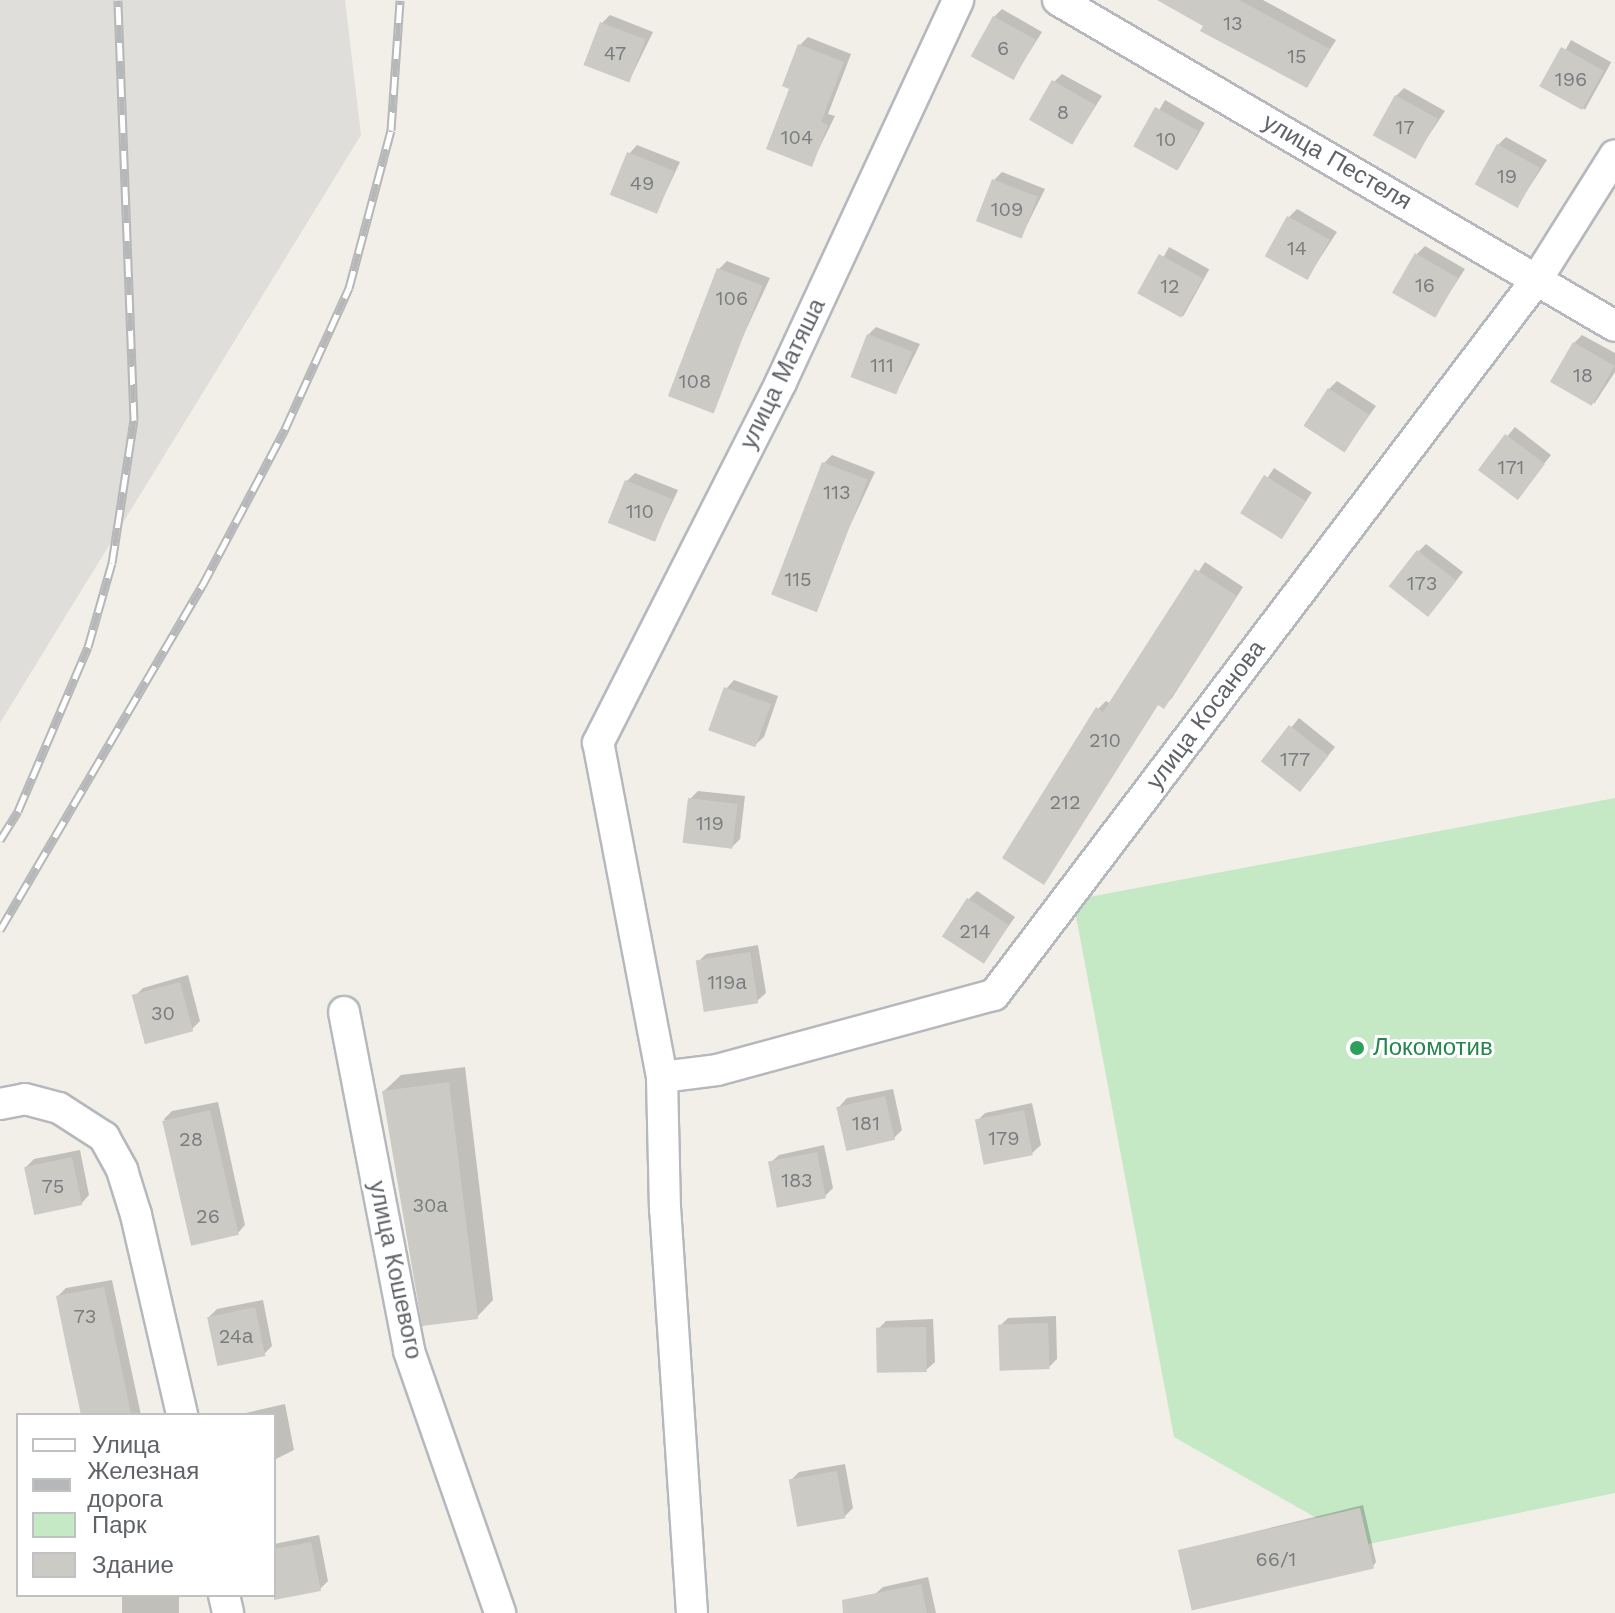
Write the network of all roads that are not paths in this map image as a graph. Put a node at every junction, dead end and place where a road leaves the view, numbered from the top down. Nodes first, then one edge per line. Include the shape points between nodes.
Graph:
1 (958, 0) edge
2 (1058, 0) edge
3 (1615, 155) edge
4 (1537, 279) junction
5 (1615, 326) edge
6 (344, 1012) dead end
7 (662, 1077) junction
8 (0, 1104) edge
9 (182, 1413) edge
10 (500, 1613) edge
11 (692, 1613) edge

1 - 7 street, улица Матяша via 781,382 598,743
2 - 4 street, улица Пестеля
3 - 4 street, улица Косанова
4 - 5 street, улица Пестеля
4 - 7 street, улица Косанова via 994,995 717,1070
6 - 10 street, улица Кошевого via 409,1351
7 - 11 street via 665,1210
8 - 9 street via 25,1099 59,1108 104,1137 122,1170 136,1215

